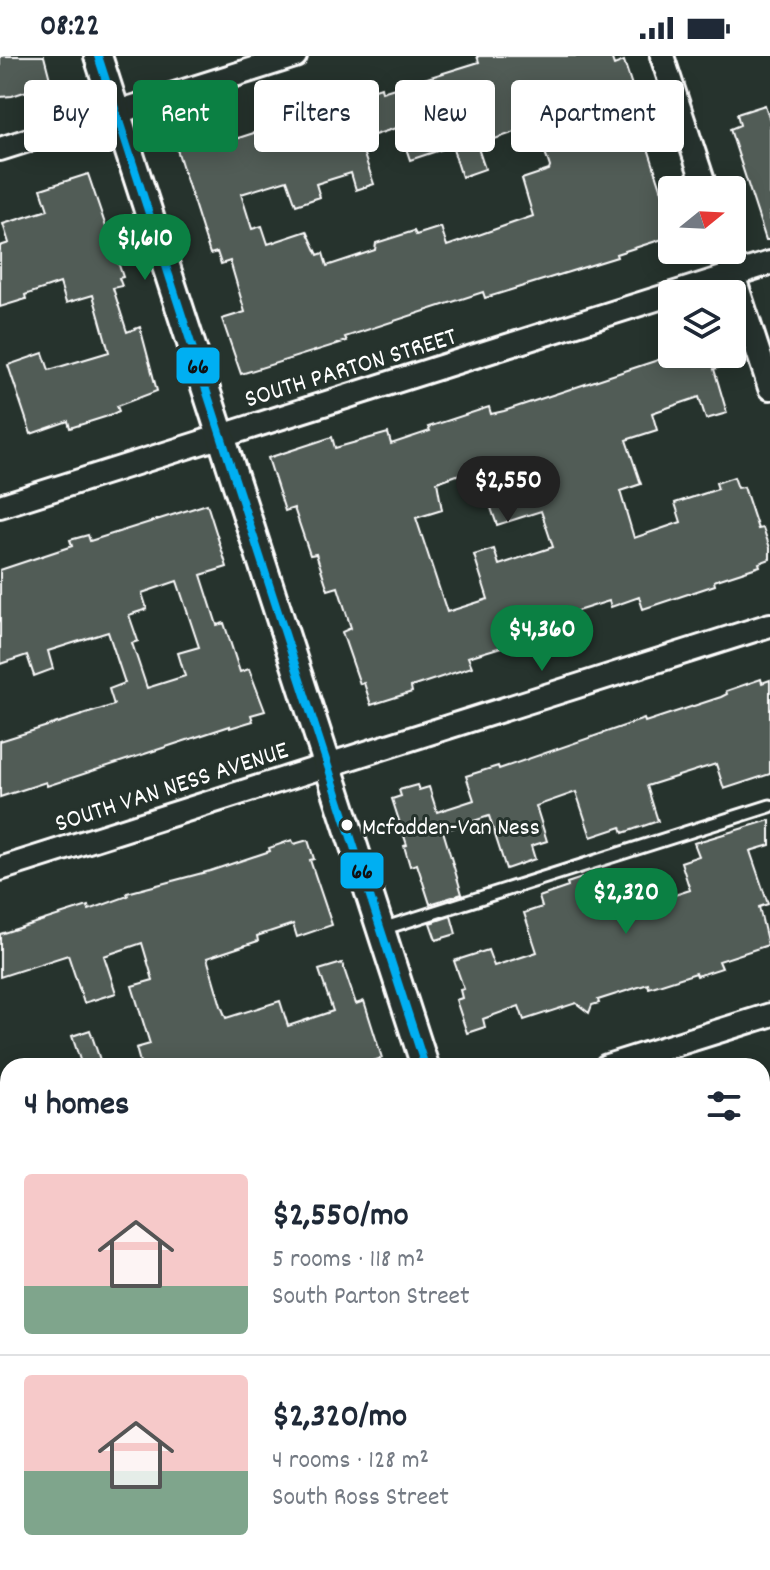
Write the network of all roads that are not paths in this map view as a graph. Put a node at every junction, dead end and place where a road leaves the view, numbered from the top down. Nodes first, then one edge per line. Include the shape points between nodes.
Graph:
1 (98, 56) edge
2 (295, 56) edge
3 (662, 56) edge
4 (106, 80) edge
5 (117, 112) edge
6 (117, 115) edge
7 (24, 141) edge
8 (0, 149) edge
9 (701, 176) edge
10 (770, 263) edge
11 (729, 264) edge
12 (733, 275) junction
13 (717, 280) edge
14 (658, 298) edge
15 (770, 388) edge
16 (221, 436) junction
17 (0, 506) edge
18 (770, 625) edge
19 (328, 765) junction
20 (770, 806) edge
21 (0, 869) edge
22 (382, 929) junction
23 (770, 1015) edge
24 (422, 1058) edge
25 (633, 1058) edge

1 - 4 street
2 - 5 street
3 - 9 street
6 - 16 street
7 - 8 street
10 - 12 street, SOUTH PARTON STREET
11 - 12 street
12 - 13 street, SOUTH PARTON STREET
12 - 15 street
14 - 16 street, SOUTH PARTON STREET
16 - 17 street, SOUTH PARTON STREET
16 - 19 street
18 - 19 street, SOUTH VAN NESS AVENUE
19 - 21 street, SOUTH VAN NESS AVENUE
19 - 22 street
20 - 22 lane
22 - 24 street
23 - 25 street

